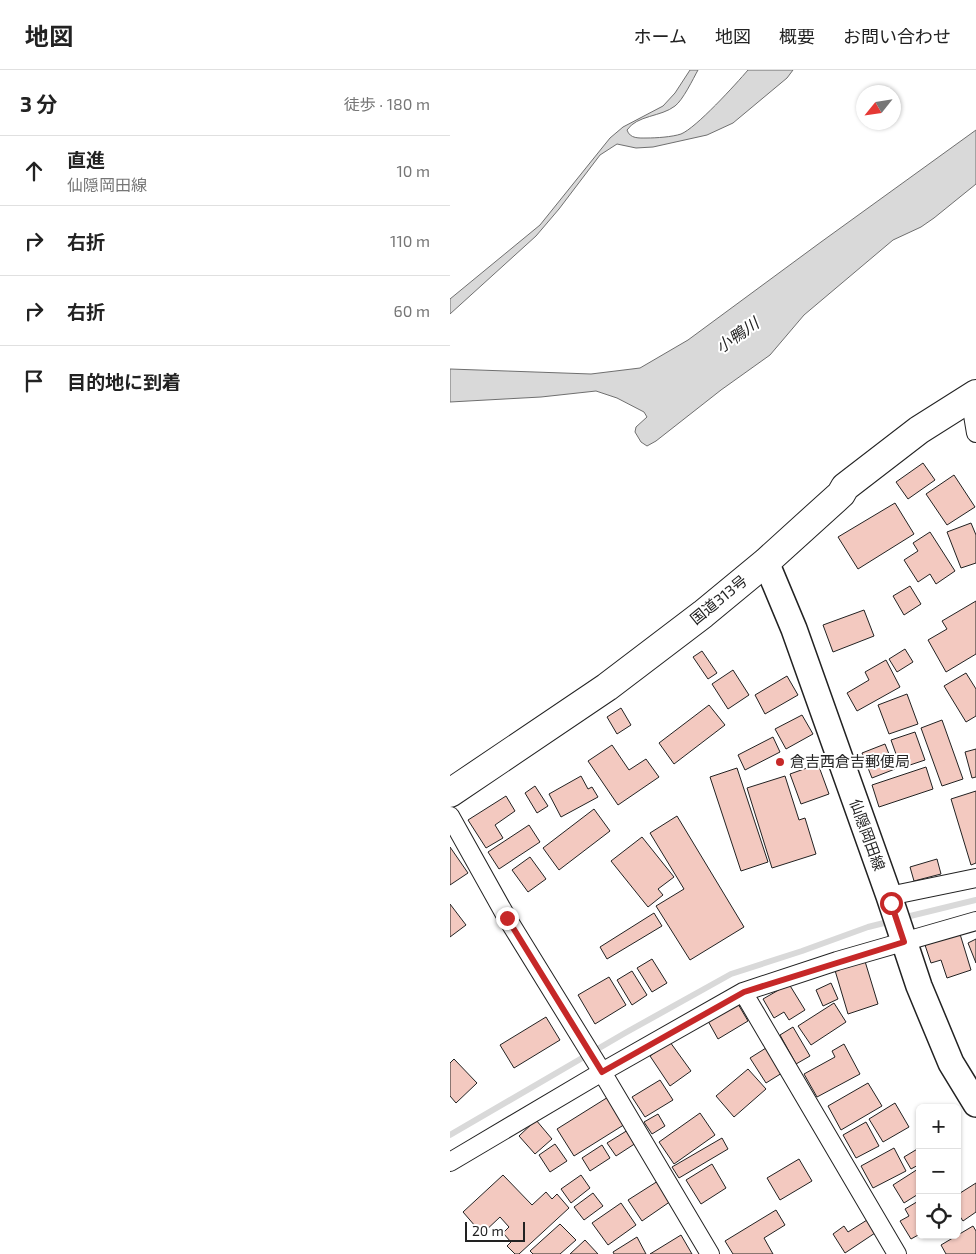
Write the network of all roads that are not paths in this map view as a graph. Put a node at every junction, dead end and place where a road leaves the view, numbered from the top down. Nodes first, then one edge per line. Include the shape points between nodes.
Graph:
1 (973, 395) edge
2 (976, 433) edge
3 (766, 562) junction
4 (450, 793) edge
5 (450, 816) edge
6 (976, 878) edge
7 (890, 900) junction
8 (976, 921) edge
9 (903, 938) junction
10 (744, 992) junction
11 (602, 1072) junction
12 (976, 1104) edge
13 (450, 1162) edge
14 (710, 1254) edge
15 (897, 1254) edge

1 - 2 street
1 - 3 highway, 国道313号 via 919,430 845,487
3 - 4 highway, 国道313号 via 606,687
3 - 7 main road, 仙隠岡田線 via 794,629
5 - 11 street via 507,918
6 - 7 street
7 - 9 main road, 仙隠岡田線
8 - 9 street
9 - 10 street
9 - 12 main road, 仙隠岡田線 via 934,1025
10 - 11 street
10 - 15 street
11 - 13 street
11 - 14 street

